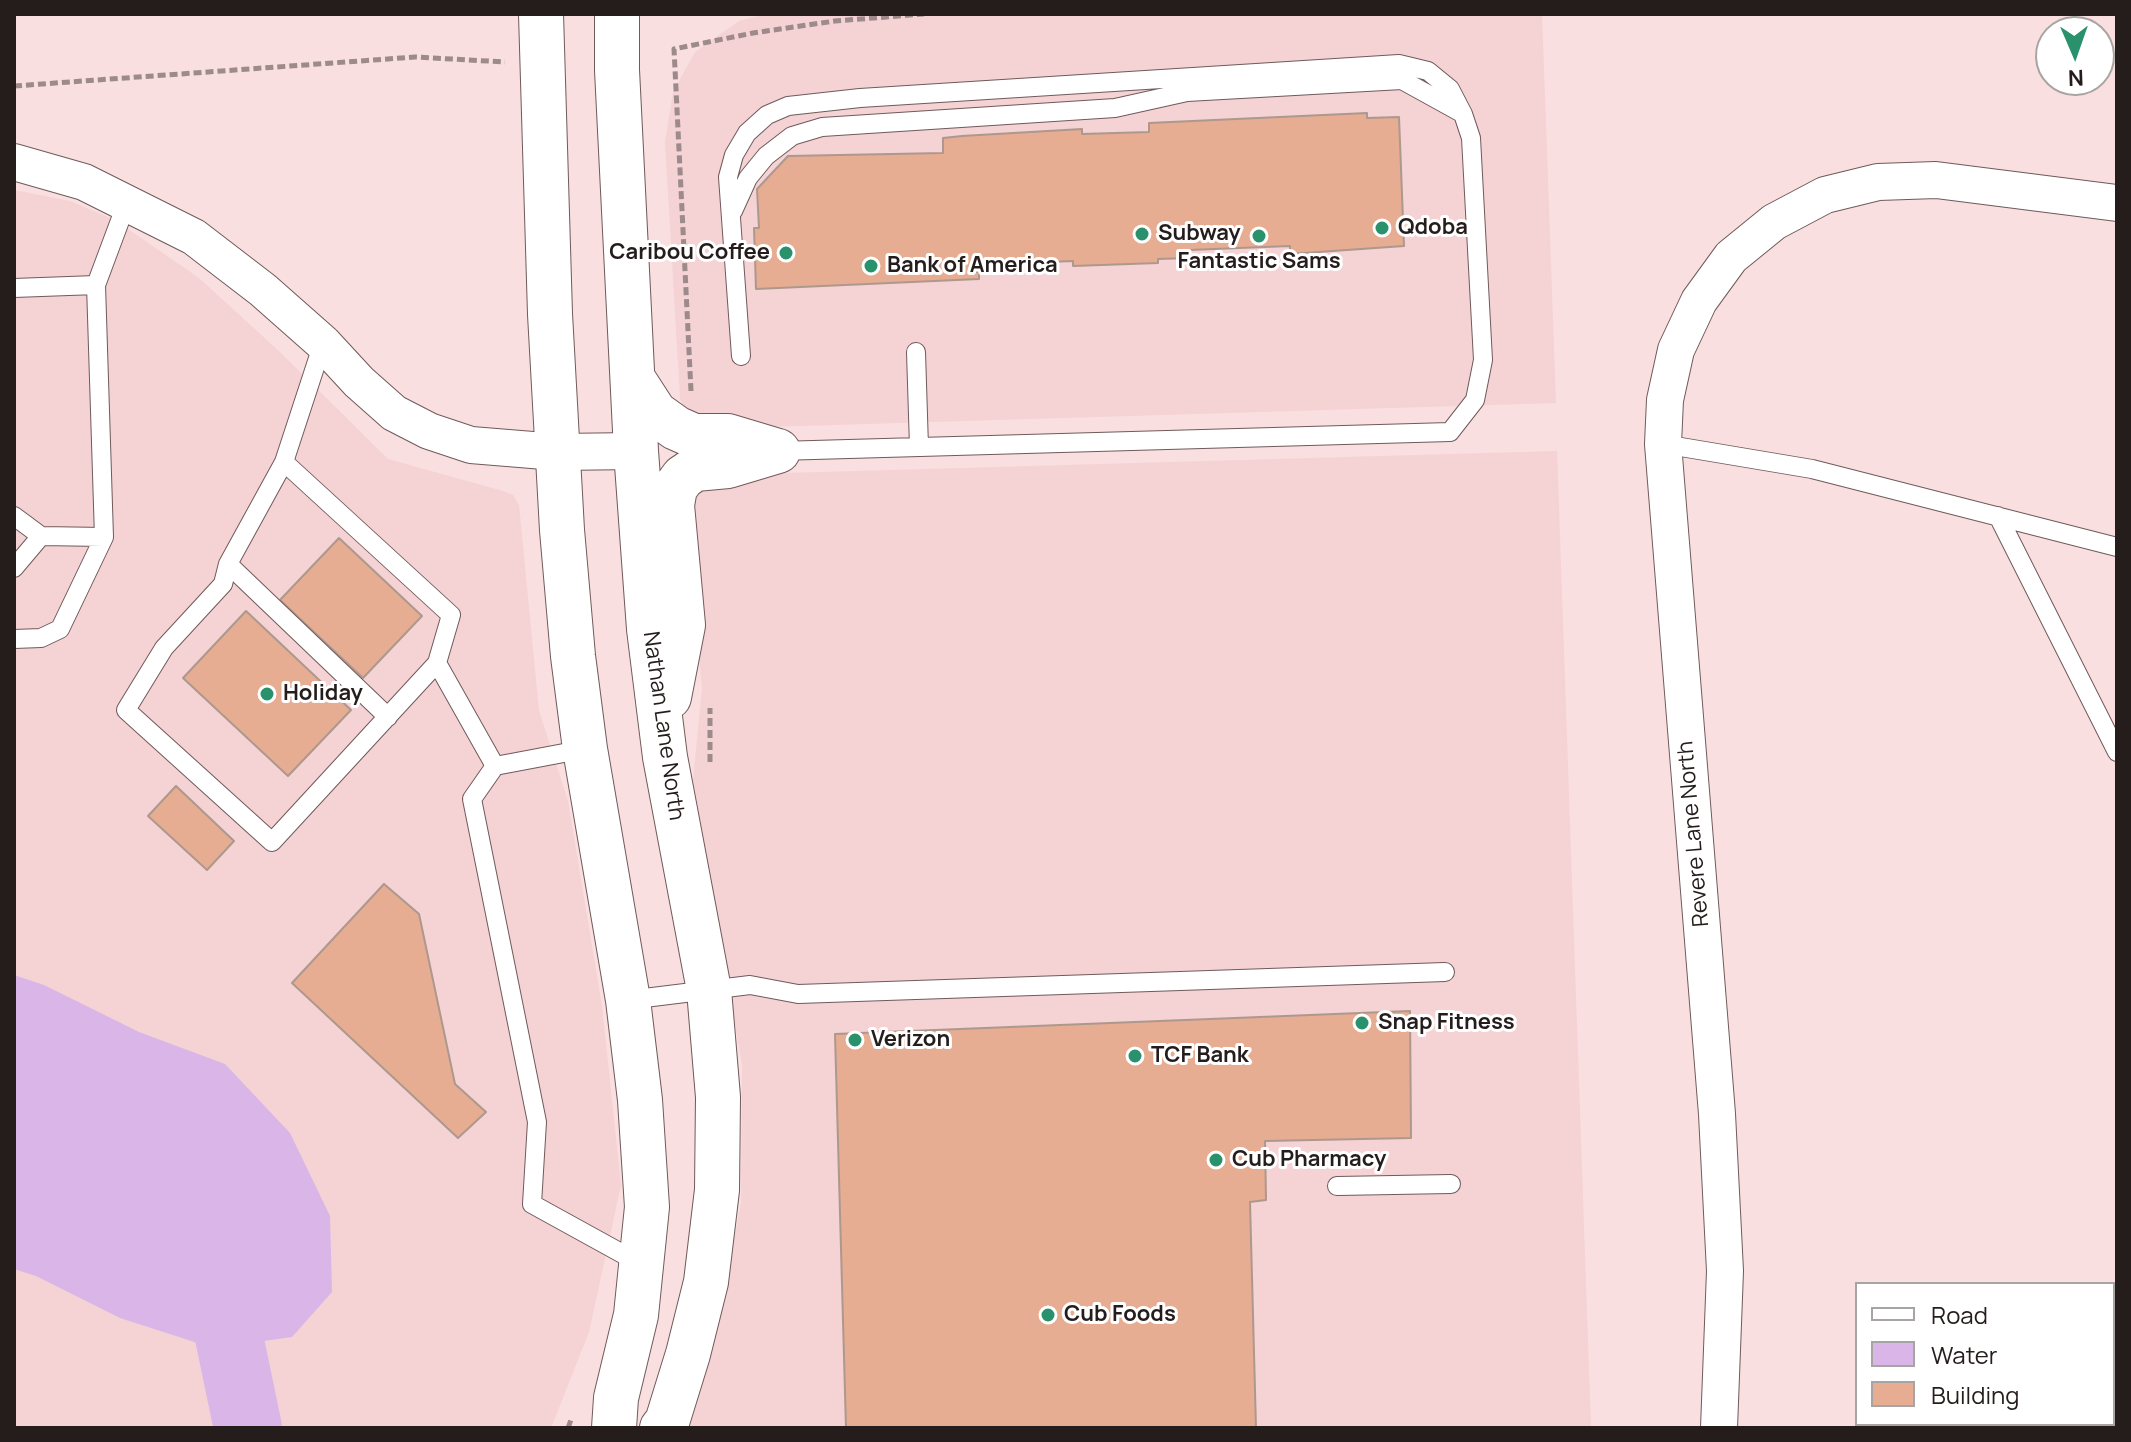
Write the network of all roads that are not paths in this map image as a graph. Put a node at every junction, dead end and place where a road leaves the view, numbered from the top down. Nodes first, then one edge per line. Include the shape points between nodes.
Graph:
1 (541, 14) edge
2 (617, 14) edge
3 (1463, 114) junction
4 (14, 162) edge
5 (127, 202) junction
6 (2117, 203) edge
7 (733, 211) junction
8 (96, 285) junction
9 (14, 288) edge
10 (323, 343) junction
11 (916, 352) dead end
12 (741, 356) dead end
13 (633, 379) junction
14 (1663, 444) junction
15 (919, 447) junction
16 (636, 451) junction
17 (778, 451) junction
18 (557, 452) junction
19 (284, 462) junction
20 (14, 516) edge
21 (1998, 516) junction
22 (14, 535) edge
23 (41, 536) junction
24 (104, 537) junction
25 (2117, 547) edge
26 (228, 564) junction
27 (14, 568) edge
28 (14, 639) edge
29 (437, 663) junction
30 (388, 717) junction
31 (662, 733) junction
32 (585, 749) junction
33 (2117, 752) edge
34 (495, 766) junction
35 (1445, 972) dead end
36 (709, 990) junction
37 (628, 1000) junction
38 (1451, 1184) dead end
39 (1337, 1186) dead end
40 (641, 1264) junction
41 (614, 1428) edge
42 (662, 1428) edge
43 (1719, 1428) edge

1 - 18 street
2 - 13 street, Nathan Lane North
3 - 7 lane via 1402,80 1187,92 1115,108 822,127 792,136 766,156 748,178
3 - 7 lane via 1450,89 1428,71 1399,64 788,106 767,115 747,133 734,155 728,177
3 - 15 lane via 1471,138 1483,360 1475,400 1450,432
4 - 5 street via 84,182
5 - 8 lane
5 - 10 street via 194,237
6 - 14 street, Revere Lane North via 1936,180 1878,182 1825,195 1774,222 1731,257 1699,301 1676,350 1665,400
7 - 12 lane
8 - 9 lane
8 - 24 lane
10 - 18 street via 394,413 429,431 471,445
10 - 19 lane
11 - 15 lane
13 - 16 street, Nathan Lane North
13 - 17 street via 655,413 676,428
14 - 21 lane via 1812,469
14 - 43 street, Revere Lane North via 1717,1114 1725,1271
15 - 17 lane
16 - 18 street
16 - 31 street, Nathan Lane North
17 - 31 street via 728,466 695,469 675,488 683,625
18 - 32 street
19 - 26 lane
19 - 29 lane via 451,615
20 - 23 lane
21 - 25 lane
21 - 33 lane
22 - 23 lane
23 - 24 lane
23 - 27 lane
24 - 28 lane via 60,629 41,638
26 - 30 lane
26 - 30 lane via 223,584 164,648 126,710 272,842
29 - 30 lane
29 - 34 lane
31 - 36 street, Nathan Lane North
32 - 34 lane
32 - 37 street
34 - 40 lane via 472,799 537,1122 532,1204
35 - 36 lane via 798,994 750,985
36 - 37 lane
36 - 42 street, Nathan Lane North via 718,1097 717,1190 706,1282
37 - 40 street via 647,1207
38 - 39 lane
40 - 41 street

